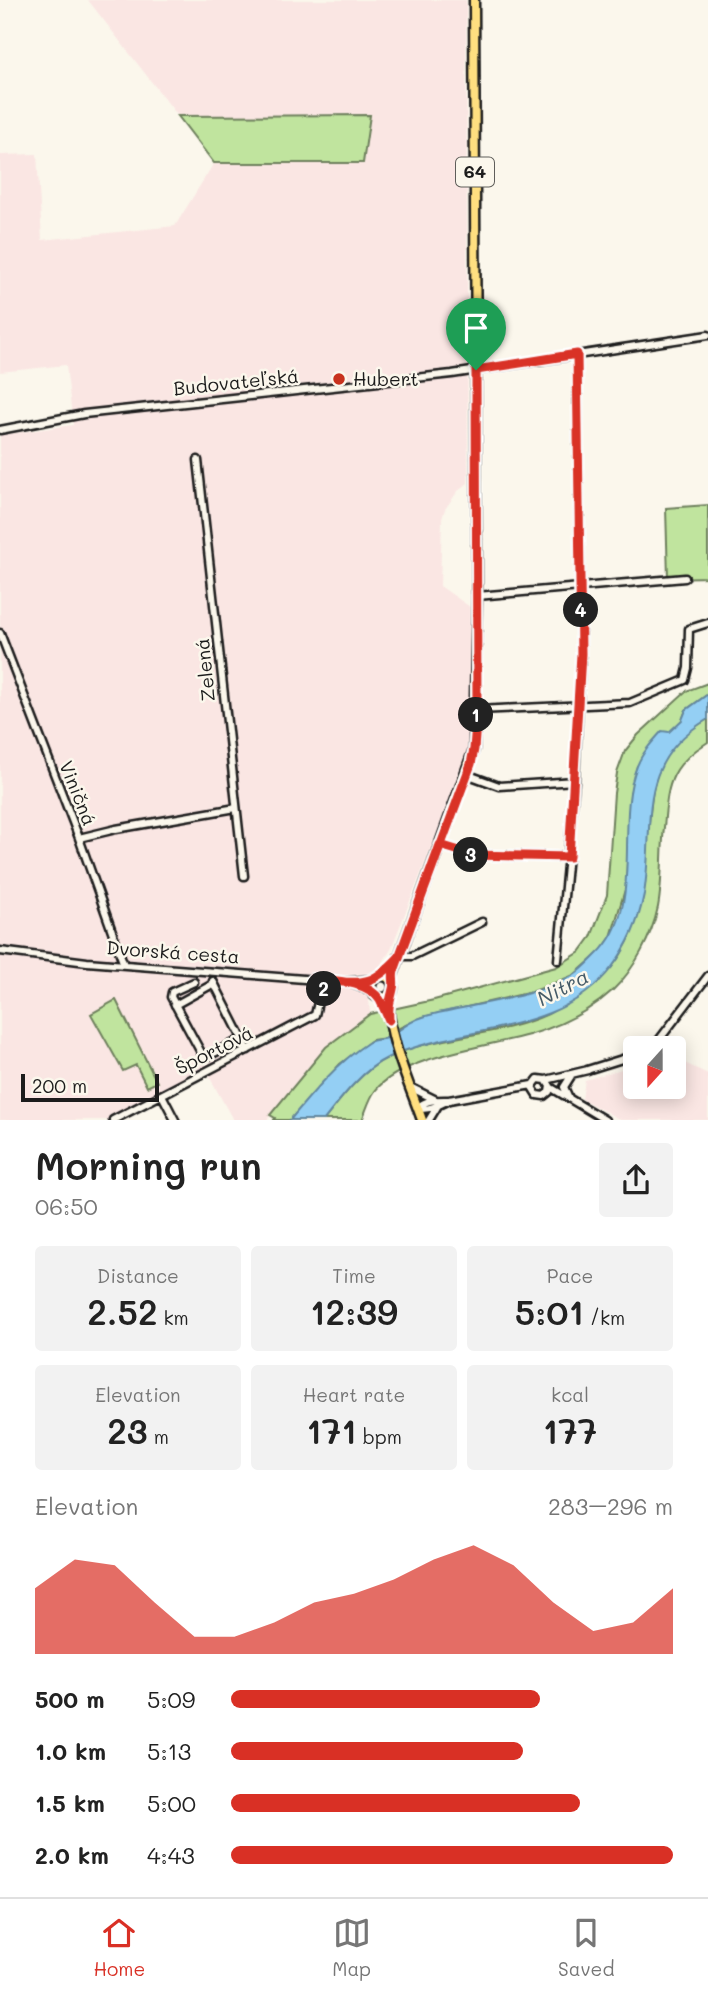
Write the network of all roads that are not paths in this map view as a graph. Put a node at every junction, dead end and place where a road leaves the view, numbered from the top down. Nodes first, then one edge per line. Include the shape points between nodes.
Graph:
1 (474, 0) edge
2 (708, 335) edge
3 (577, 354) junction
4 (476, 370) junction
5 (0, 430) edge
6 (198, 460) dead end
7 (685, 578) dead end
8 (580, 585) junction
9 (477, 596) junction
10 (708, 622) edge
11 (0, 634) edge
12 (579, 704) junction
13 (477, 710) junction
14 (466, 774) junction
15 (575, 781) junction
16 (236, 808) junction
17 (79, 838) junction
18 (440, 845) junction
19 (569, 857) junction
20 (244, 876) dead end
21 (482, 922) dead end
22 (0, 951) edge
23 (399, 957) junction
24 (558, 960) dead end
25 (124, 965) junction
26 (214, 972) junction
27 (708, 976) edge
28 (378, 977) junction
29 (312, 979) junction
30 (391, 980) junction
31 (329, 981) junction
32 (194, 982) dead end
33 (343, 982) junction
34 (213, 985) junction
35 (375, 994) junction
36 (389, 996) junction
37 (319, 998) junction
38 (175, 1004) junction
39 (389, 1020) junction
40 (662, 1036) edge
41 (242, 1039) junction
42 (248, 1051) junction
43 (623, 1059) edge
44 (588, 1070) junction
45 (571, 1076) junction
46 (549, 1084) junction
47 (532, 1085) junction
48 (410, 1087) junction
49 (511, 1089) junction
50 (535, 1094) junction
51 (162, 1095) junction
52 (546, 1095) junction
53 (570, 1100) junction
54 (437, 1103) junction
55 (418, 1108) junction
56 (113, 1120) edge
57 (175, 1120) edge
58 (422, 1120) edge
59 (429, 1120) edge
60 (605, 1120) edge

1 - 4 main road, 64
2 - 3 street, Budovateľská
3 - 4 street, Budovateľská
3 - 8 street
4 - 5 street, Budovateľská via 84,414
4 - 9 main road, 64
6 - 16 street, Zelená
7 - 8 street
8 - 9 street
8 - 12 street
9 - 13 main road, 64
10 - 12 street via 689,629 685,680 630,703
11 - 17 street, Viničná
12 - 13 street
12 - 15 street
13 - 14 main road, 64 via 474,749
14 - 15 street via 499,786
14 - 18 main road, 64
15 - 19 street
16 - 17 street
16 - 20 street, Zelená
17 - 25 street, Viničná
18 - 19 street via 473,855
18 - 23 main road, 64
19 - 24 street
21 - 23 street via 412,957
22 - 25 street, Dvorská cesta
23 - 28 main road, 64
23 - 30 main road, 64
25 - 26 street, Dvorská cesta
26 - 29 street, Dvorská cesta
26 - 34 street
27 - 40 street
28 - 30 main road
28 - 33 street, Dvorská cesta
28 - 35 main road via 371,985
29 - 31 street, Dvorská cesta
29 - 37 street
30 - 36 main road, 64 via 394,988
31 - 33 street, Dvorská cesta
31 - 37 street, Športová
32 - 38 street via 172,992
33 - 35 street, Dvorská cesta
34 - 38 street
34 - 41 street
35 - 36 main road
35 - 39 main road, 64
36 - 39 main road, 64
37 - 42 street, Športová via 315,1015
38 - 41 street via 204,1058
39 - 48 main road, 64
41 - 42 street
42 - 51 street, Športová
43 - 44 street
44 - 45 street
44 - 46 street
45 - 46 street
45 - 53 street via 565,1087
46 - 47 street via 538,1079
46 - 52 street
46 - 53 street
47 - 49 street
47 - 50 street
48 - 54 street
48 - 55 main road, 64
49 - 50 street
49 - 54 street
50 - 52 street
51 - 56 street, Športová
51 - 57 street
52 - 53 street
53 - 60 street
54 - 55 street
54 - 59 street
55 - 58 main road, 64

